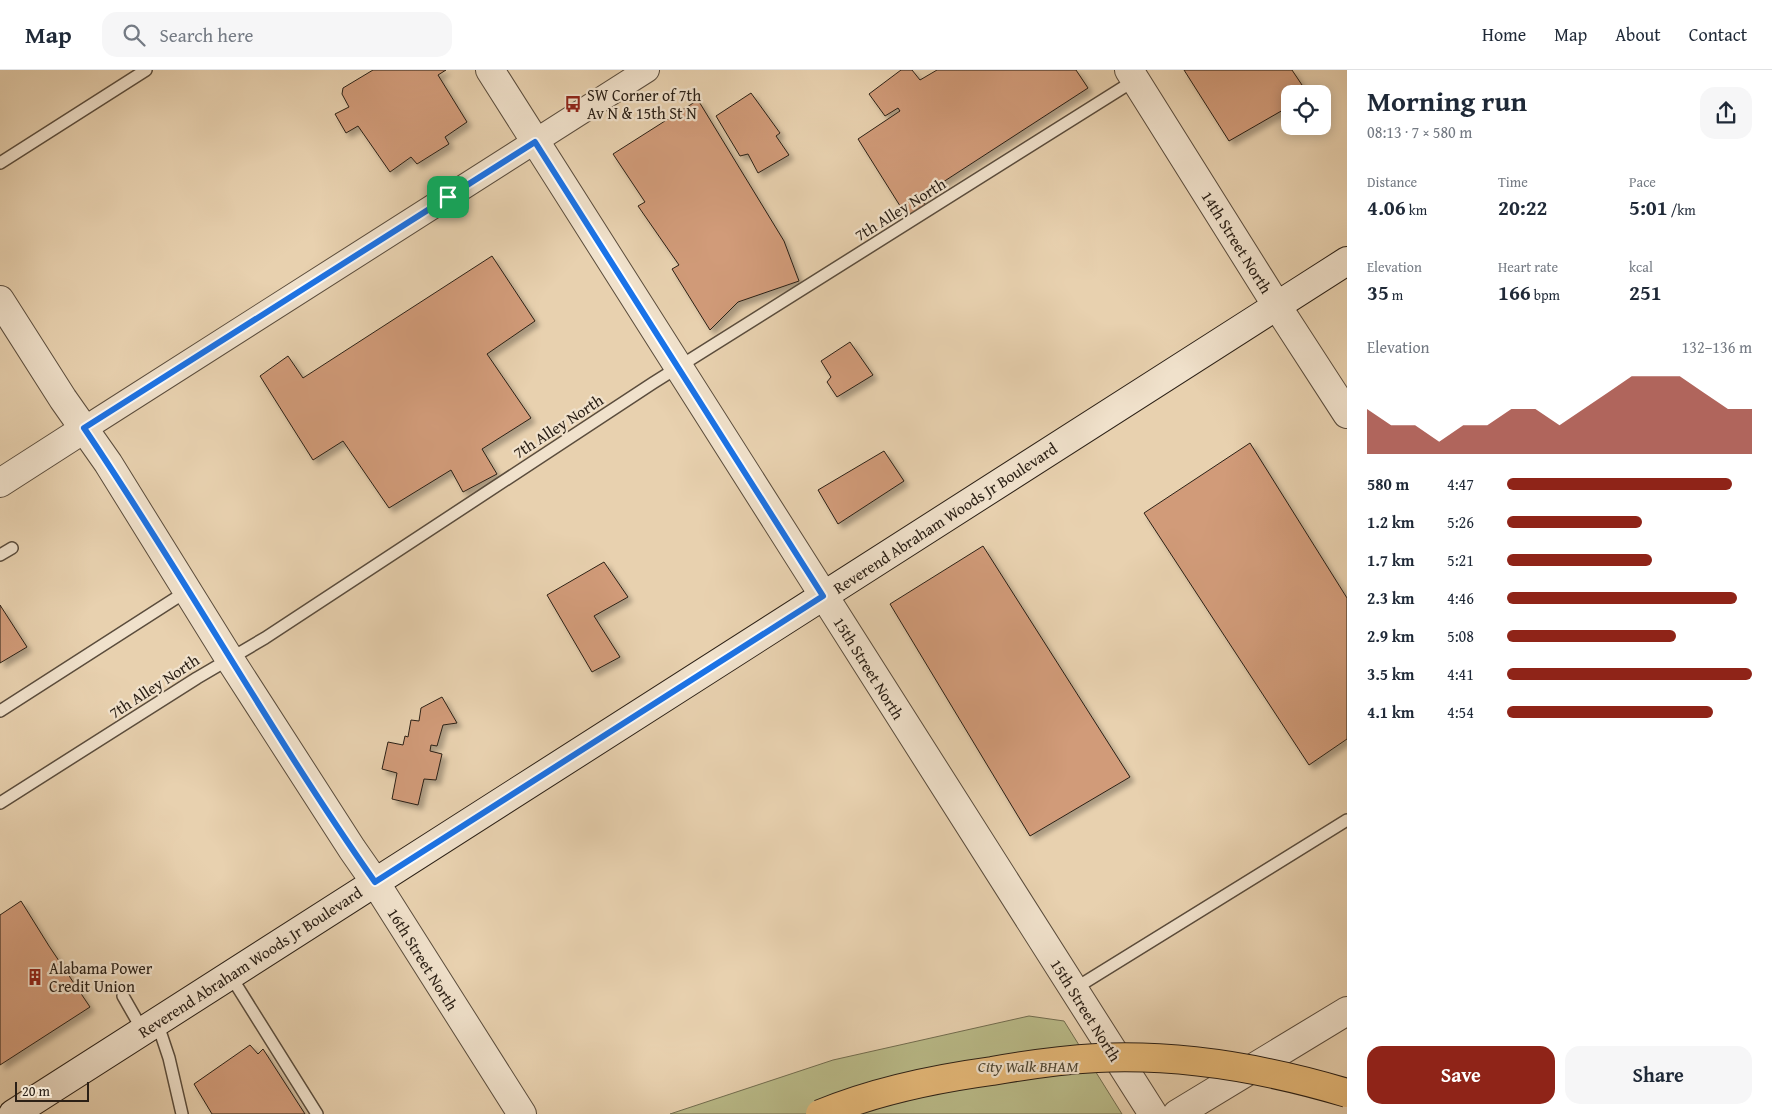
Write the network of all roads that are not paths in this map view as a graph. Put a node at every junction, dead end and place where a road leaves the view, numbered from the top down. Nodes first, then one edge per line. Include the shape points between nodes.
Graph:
1 (146, 70) edge
2 (490, 70) edge
3 (647, 70) edge
4 (1132, 75) edge
5 (535, 142) junction
6 (0, 164) edge
7 (1347, 261) edge
8 (0, 300) edge
9 (1277, 306) junction
10 (678, 368) junction
11 (1347, 414) edge
12 (84, 428) junction
13 (0, 483) edge
14 (12, 548) dead end
15 (0, 555) edge
16 (187, 591) junction
17 (823, 596) junction
18 (229, 658) junction
19 (0, 711) edge
20 (0, 803) edge
21 (1347, 820) edge
22 (375, 882) junction
23 (230, 975) junction
24 (1074, 990) junction
25 (123, 996) dead end
26 (1347, 1011) edge
27 (150, 1026) junction
28 (1347, 1093) edge
29 (14, 1114) edge
30 (182, 1114) edge
31 (317, 1114) edge
32 (522, 1114) edge
33 (820, 1114) edge
34 (1153, 1114) edge
35 (1177, 1114) edge

1 - 6 lane
2 - 5 street, 15th Street North
3 - 5 street
4 - 9 street, 14th Street North
4 - 10 lane, 7th Alley North
5 - 10 street, 15th Street North
5 - 12 street
7 - 9 street, Reverend Abraham Woods Jr Boulevard
8 - 12 street, 16th Street North
9 - 11 street, 14th Street North
9 - 17 street, Reverend Abraham Woods Jr Boulevard
10 - 17 street, 15th Street North
10 - 18 lane, 7th Alley North via 265,638
12 - 13 street
12 - 16 street, 16th Street North
14 - 15 lane
16 - 18 street, 16th Street North
16 - 19 lane
17 - 22 street, Reverend Abraham Woods Jr Boulevard
17 - 24 street, 15th Street North
18 - 20 lane, 7th Alley North
18 - 22 street, 16th Street North
21 - 24 lane
22 - 23 street, Reverend Abraham Woods Jr Boulevard
22 - 32 street, 16th Street North
23 - 27 street, Reverend Abraham Woods Jr Boulevard
23 - 31 lane
24 - 34 street, 15th Street North
25 - 27 lane
26 - 35 street
27 - 29 street, Reverend Abraham Woods Jr Boulevard
27 - 30 lane via 170,1058
28 - 33 highway, bridge via 1234,1066 1168,1059 1097,1058 938,1078 849,1102

